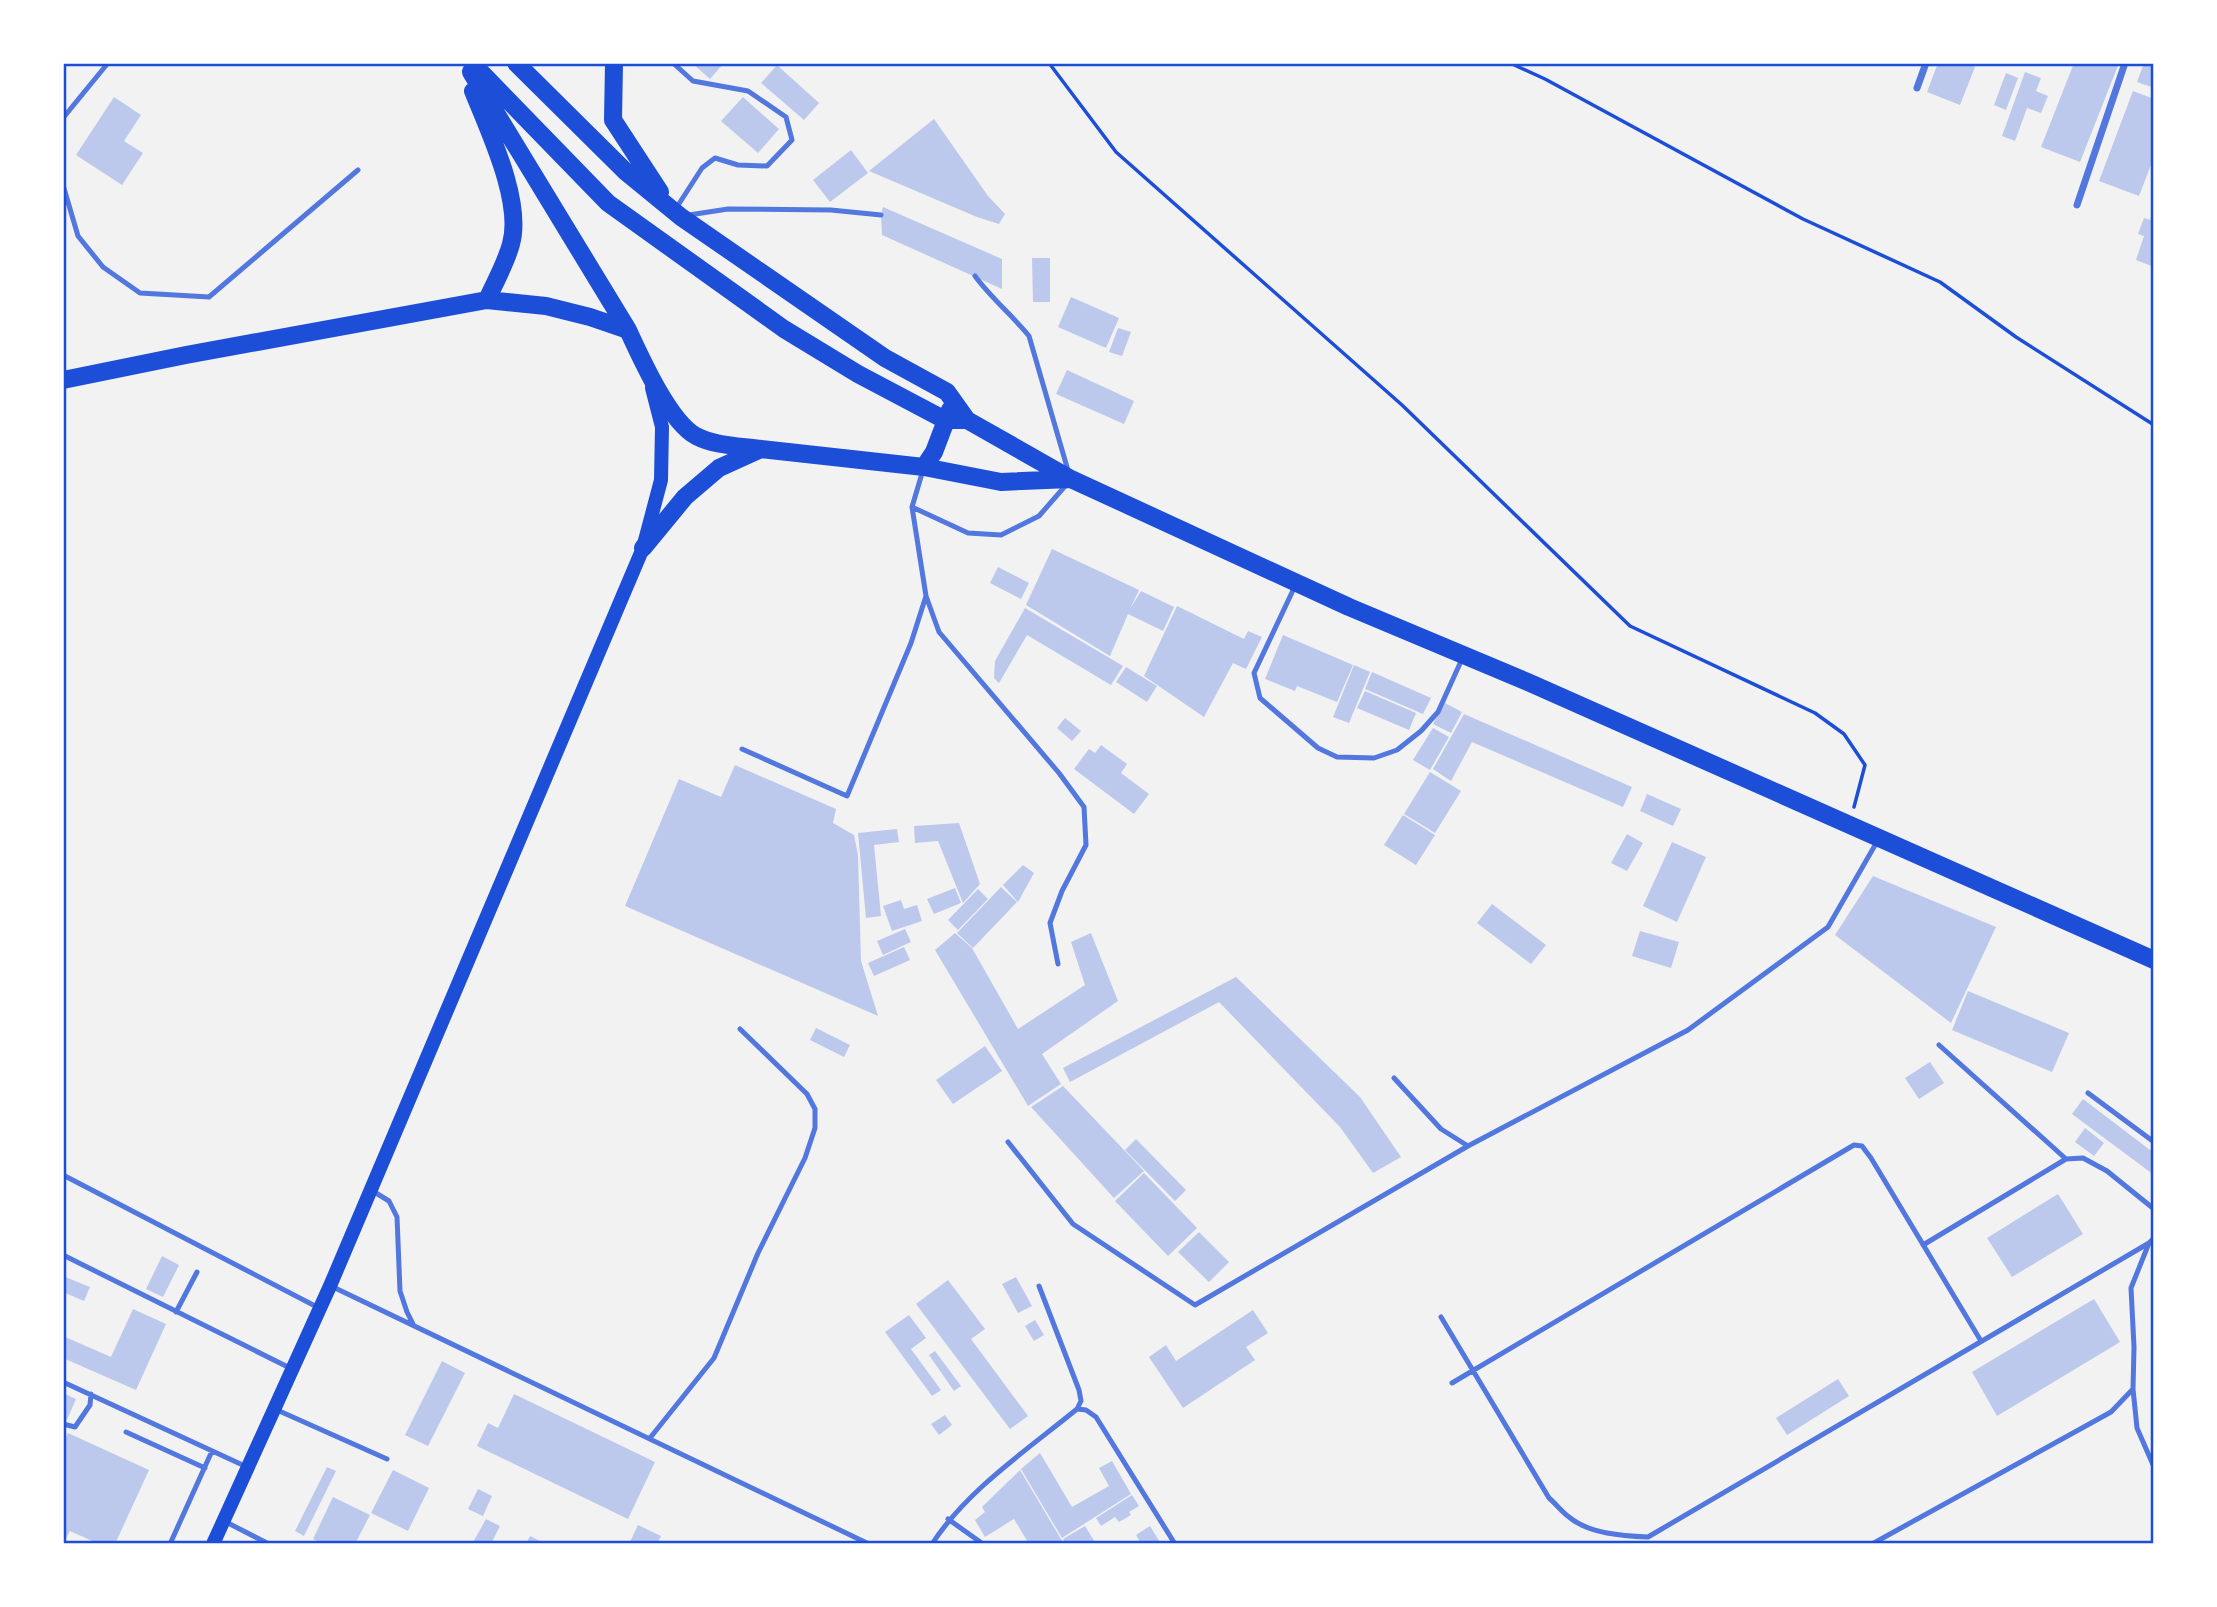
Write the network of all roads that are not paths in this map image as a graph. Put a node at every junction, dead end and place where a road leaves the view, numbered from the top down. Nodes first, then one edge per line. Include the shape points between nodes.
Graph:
1 (107, 63) edge
2 (463, 63) edge
3 (472, 63) edge
4 (516, 63) edge
5 (614, 63) edge
6 (673, 63) edge
7 (1926, 63) edge
8 (2125, 63) edge
9 (1917, 88) dead end
10 (63, 118) edge
11 (358, 170) dead end
12 (63, 185) edge
13 (2077, 205) dead end
14 (676, 212) junction
15 (881, 215) dead end
16 (975, 276) dead end
17 (487, 300) junction
18 (628, 330) junction
19 (649, 374) junction
20 (63, 380) edge
21 (953, 401) junction
22 (945, 420) junction
23 (972, 423) junction
24 (761, 449) junction
25 (924, 467) junction
26 (1071, 479) junction
27 (912, 507) junction
28 (643, 548) junction
29 (1297, 583) junction
30 (926, 596) junction
31 (1464, 655) junction
32 (742, 749) dead end
33 (1880, 837) junction
34 (2154, 960) edge
35 (1058, 964) dead end
36 (740, 1029) dead end
37 (1940, 1045) dead end
38 (1394, 1078) dead end
39 (2088, 1093) dead end
40 (1008, 1142) dead end
41 (2154, 1142) edge
42 (1468, 1146) junction
43 (2066, 1160) junction
44 (63, 1175) edge
45 (370, 1190) junction
46 (2154, 1209) edge
47 (2154, 1238) edge
48 (2149, 1243) junction
49 (1923, 1245) junction
50 (63, 1255) edge
51 (197, 1272) dead end
52 (330, 1286) junction
53 (1040, 1286) dead end
54 (319, 1308) junction
55 (176, 1312) junction
56 (1441, 1317) dead end
57 (414, 1326) junction
58 (1981, 1341) junction
59 (292, 1369) junction
60 (1473, 1370) junction
61 (63, 1382) edge
62 (1452, 1383) dead end
63 (2133, 1390) junction
64 (91, 1394) junction
65 (274, 1408) junction
66 (1077, 1409) junction
67 (63, 1424) edge
68 (126, 1432) dead end
69 (650, 1438) junction
70 (212, 1451) junction
71 (387, 1459) dead end
72 (2154, 1467) edge
73 (205, 1468) junction
74 (248, 1468) junction
75 (948, 1519) junction
76 (223, 1521) junction
77 (1648, 1537) junction
78 (858, 1538) junction
79 (170, 1544) edge
80 (213, 1544) edge
81 (269, 1544) edge
82 (862, 1544) edge
83 (869, 1544) edge
84 (932, 1544) edge
85 (983, 1544) edge
86 (1175, 1544) edge
87 (1652, 1544) edge
88 (1872, 1544) edge

1 - 10 lane
2 - 17 main road via 499,155 513,211 512,243
2 - 18 main road
3 - 22 main road via 608,203 784,329 897,397
4 - 14 main road via 626,172
5 - 14 main road via 613,120
6 - 14 lane via 693,80 748,91 786,117 792,141 767,166 715,158 702,168
7 - 9 street
8 - 13 street
11 - 12 lane via 209,297 140,293 103,267 78,236
14 - 15 lane via 831,210
14 - 21 main road via 885,358 947,392
16 - 26 lane via 1029,336
17 - 18 main road via 546,306
17 - 20 main road
18 - 19 main road
19 - 24 main road via 694,435
19 - 28 main road via 662,427 661,480
21 - 22 main road
21 - 23 main road
22 - 23 main road
22 - 25 main road
23 - 26 main road
24 - 25 main road
24 - 28 main road via 719,468 685,497
25 - 26 main road via 1000,482
25 - 27 lane
26 - 27 lane via 1039,516 1001,535 968,533
26 - 29 main road
27 - 30 lane
28 - 45 main road
29 - 31 main road
29 - 31 lane via 1254,673 1260,698 1318,748 1337,757 1374,758 1397,750 1438,712
30 - 32 lane via 847,796
30 - 35 lane via 939,632 951,649 1084,807 1086,845 1050,923
31 - 33 main road
33 - 34 main road
33 - 42 lane via 1828,927 1688,1030
36 - 69 lane via 807,1094 815,1109 815,1128 714,1358
37 - 43 lane
38 - 42 lane via 1441,1129
39 - 41 lane
40 - 42 lane via 1073,1224 1195,1305
43 - 46 lane via 2083,1158
43 - 49 lane
44 - 54 lane
45 - 52 main road
45 - 57 lane via 389,1201 397,1217 401,1291
47 - 48 lane
48 - 58 lane
48 - 63 lane via 2131,1288
49 - 58 lane
49 - 60 lane via 1871,1158 1862,1146 1854,1145
50 - 55 lane
51 - 55 lane
52 - 54 main road
52 - 57 lane
53 - 66 lane via 1079,1390
54 - 59 main road
55 - 59 lane
56 - 60 lane
57 - 69 lane
58 - 77 lane
59 - 65 main road
60 - 62 lane
60 - 77 lane via 1549,1498 1571,1519 1625,1536
61 - 64 lane
63 - 72 lane via 2137,1428
63 - 88 lane via 2111,1412
64 - 67 lane via 90,1405 75,1427
64 - 70 lane
65 - 71 lane
65 - 74 main road
66 - 75 lane
66 - 86 lane via 1096,1417
68 - 73 lane
69 - 78 lane
70 - 73 lane
70 - 74 lane
73 - 79 lane
74 - 76 main road
75 - 84 lane
75 - 85 lane
76 - 80 main road
76 - 81 lane
77 - 87 lane
78 - 82 lane
78 - 83 lane

